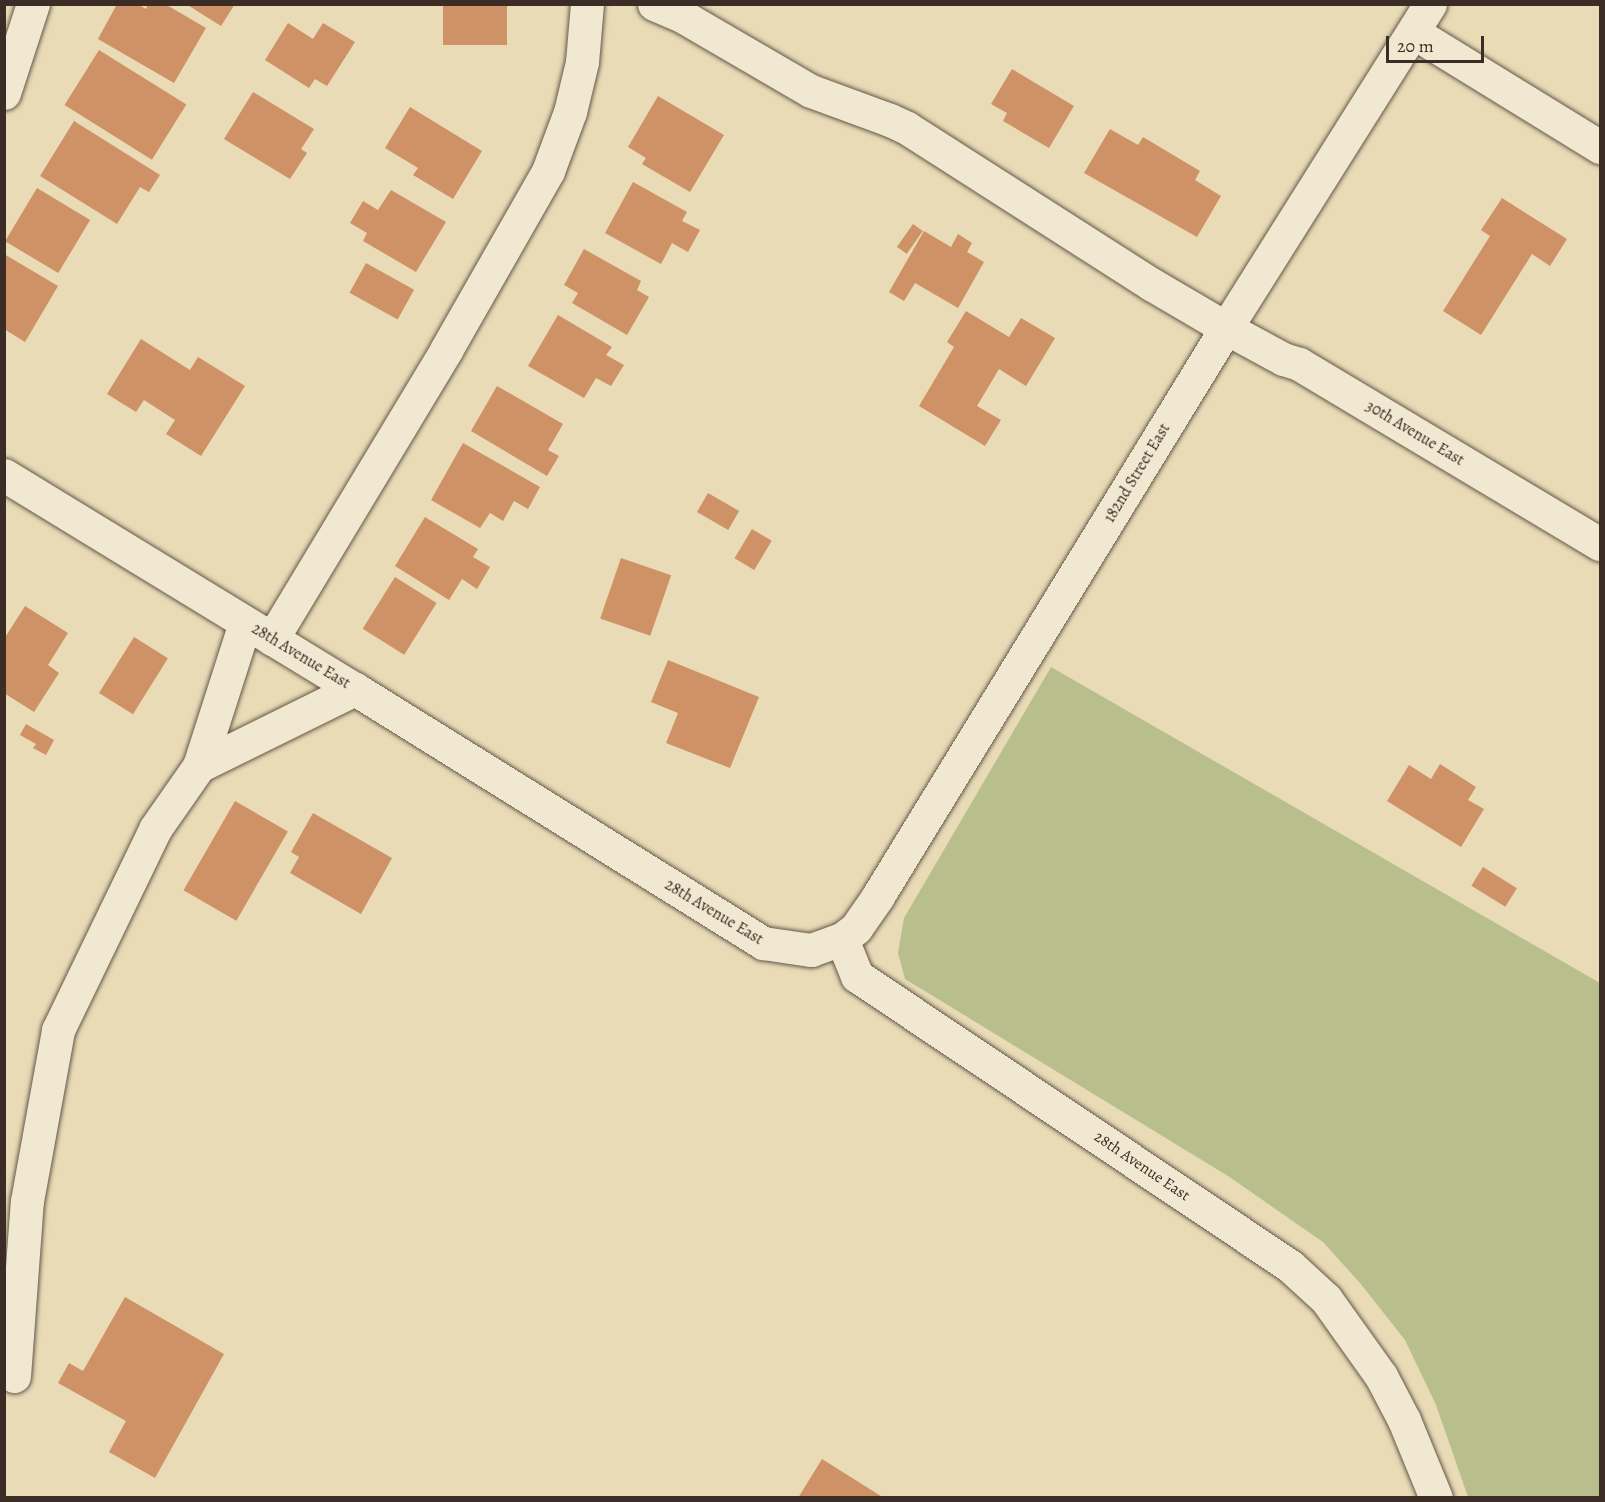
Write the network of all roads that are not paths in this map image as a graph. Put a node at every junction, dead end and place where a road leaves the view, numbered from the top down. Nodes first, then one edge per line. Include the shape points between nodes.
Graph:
1 (33, 4) edge
2 (587, 4) edge
3 (654, 4) edge
4 (1430, 4) edge
5 (1413, 32) junction
6 (4, 93) edge
7 (1600, 147) edge
8 (1226, 328) junction
9 (4, 475) edge
10 (1600, 544) edge
11 (244, 623) junction
12 (272, 639) junction
13 (355, 689) junction
14 (199, 766) junction
15 (842, 939) junction
16 (14, 1376) dead end
17 (1436, 1497) edge

1 - 6 street
2 - 12 street via 582,62 570,112 548,171 446,350
3 - 8 street, 30th Avenue East via 682,16 811,91 907,128 1032,210
4 - 5 street, 182nd Street East
5 - 7 street
5 - 8 street, 182nd Street East
8 - 10 street, 30th Avenue East via 1299,364
8 - 15 street, 182nd Street East via 878,896 856,928
9 - 11 street, 28th Avenue East
11 - 12 street, 28th Avenue East
11 - 14 street
12 - 13 street, 28th Avenue East
13 - 14 street
13 - 15 street, 28th Avenue East via 762,943 812,950
14 - 16 street via 155,829 58,1030 27,1201
15 - 17 street, 28th Avenue East via 857,976 1298,1272 1326,1299 1381,1376

